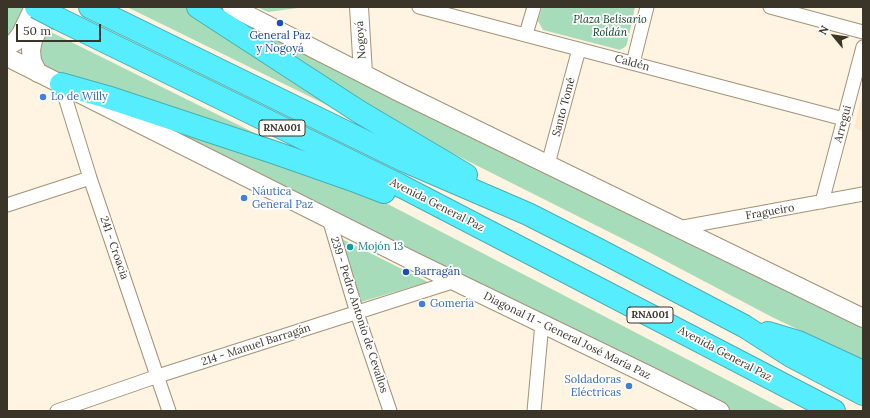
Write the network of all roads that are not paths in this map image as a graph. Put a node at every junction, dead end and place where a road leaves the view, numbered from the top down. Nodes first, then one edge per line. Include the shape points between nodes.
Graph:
1 (35, 7) edge
2 (90, 7) edge
3 (198, 7) edge
4 (359, 7) edge
5 (419, 7) edge
6 (534, 7) edge
7 (647, 7) edge
8 (770, 7) edge
9 (242, 9) edge
10 (54, 13) edge
11 (863, 32) edge
12 (526, 34) junction
13 (7, 46) edge
14 (863, 47) edge
15 (580, 49) junction
16 (7, 57) edge
17 (633, 63) junction
18 (38, 73) junction
19 (363, 73) junction
20 (61, 84) junction
21 (844, 119) junction
22 (548, 164) junction
23 (90, 178) junction
24 (863, 194) edge
25 (822, 202) junction
26 (7, 205) edge
27 (528, 214) junction
28 (329, 219) junction
29 (678, 228) junction
30 (504, 239) junction
31 (455, 281) junction
32 (357, 313) junction
33 (863, 318) edge
34 (542, 323) junction
35 (744, 326) junction
36 (863, 372) edge
37 (158, 376) junction
38 (863, 394) edge
39 (716, 410) edge
40 (57, 411) edge
41 (169, 411) edge
42 (390, 411) edge
43 (534, 411) edge
44 (834, 411) edge

1 - 10 highway, Avenida General Paz / RNA001, bridge
1 - 13 street via 21,34 15,42
2 - 27 highway, RNA001 via 405,161
3 - 27 highway via 358,111
4 - 19 street, Nogoyá
5 - 12 street, Caldén
6 - 12 street
7 - 17 street
8 - 11 street
9 - 19 street
10 - 18 street via 33,40 30,50
10 - 30 highway, Avenida General Paz / RNA001
12 - 15 street, Caldén
14 - 21 street, Arregui
15 - 17 street, Caldén
15 - 22 street, Santo Tomé
16 - 18 street, Diagonal 11 - General José María Paz
17 - 21 street, Caldén
18 - 20 street, Diagonal 11 - General José María Paz
19 - 22 street
20 - 23 street, 241 - Croacia
20 - 28 street, Diagonal 11 - General José María Paz
20 - 30 highway via 276,153
21 - 25 street, Arregui
22 - 29 street
23 - 26 street
23 - 37 street, 241 - Croacia
24 - 25 street, Fragueiro
25 - 29 street, Fragueiro
27 - 35 highway, RNA001
28 - 31 street, Diagonal 11 - General José María Paz
28 - 32 street, 239 - Pedro Antonio de Cevallos
29 - 33 street
30 - 44 highway, Avenida General Paz / RNA001
31 - 32 street, 214 - Manuel Barragán
31 - 34 street, Diagonal 11 - General José María Paz
32 - 37 street, 214 - Manuel Barragán
32 - 42 street, 239 - Pedro Antonio de Cevallos
34 - 39 street, Diagonal 11 - General José María Paz
34 - 43 street
35 - 36 highway via 798,342
35 - 38 highway, RNA001 via 791,356
37 - 40 street, 214 - Manuel Barragán
37 - 41 street, 241 - Croacia

